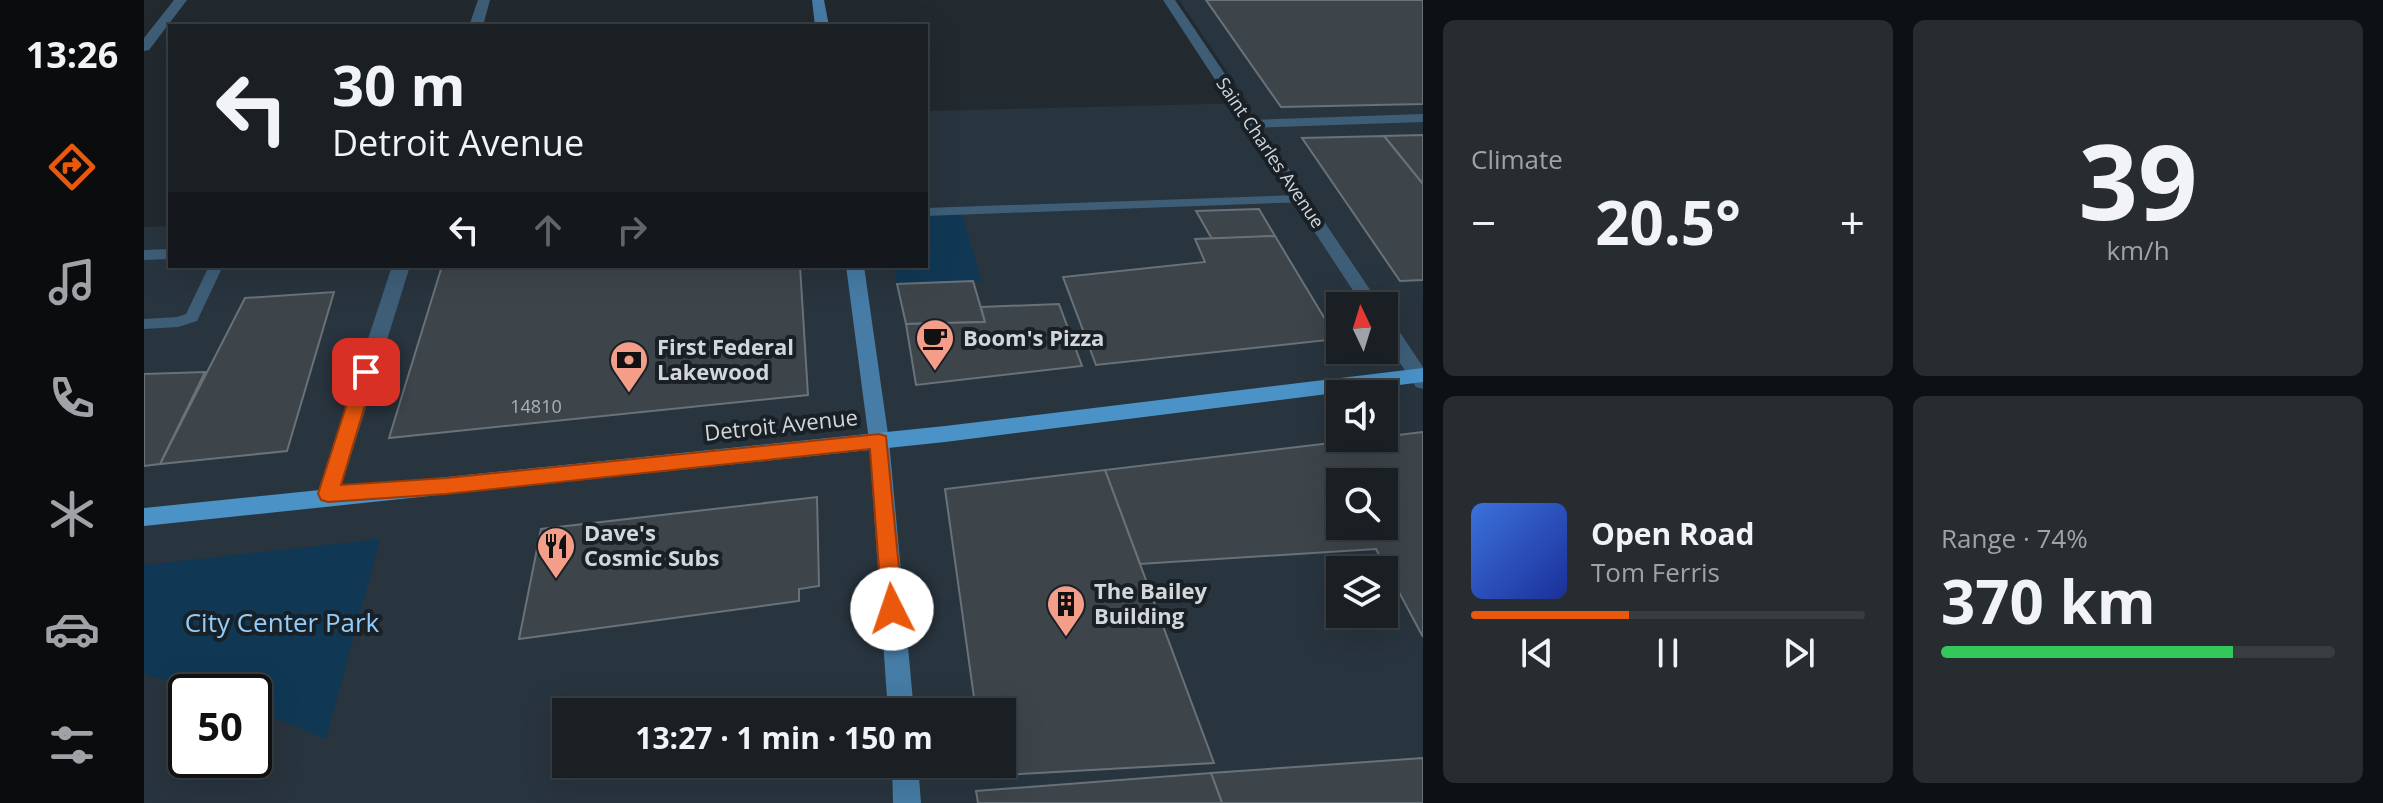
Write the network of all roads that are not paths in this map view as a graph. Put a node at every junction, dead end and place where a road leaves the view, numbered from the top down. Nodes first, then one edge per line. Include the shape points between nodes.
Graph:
1 (181, 0) edge
2 (484, 0) edge
3 (818, 0) edge
4 (1169, 0) edge
5 (477, 24) edge
6 (822, 24) edge
7 (144, 47) edge
8 (1423, 118) edge
9 (1251, 124) junction
10 (1301, 199) junction
11 (928, 212) edge
12 (168, 254) edge
13 (144, 255) edge
14 (215, 268) edge
15 (400, 268) edge
16 (855, 268) edge
17 (1363, 292) edge
18 (144, 324) edge
19 (1398, 344) edge
20 (1421, 378) edge
21 (879, 441) junction
22 (328, 494) junction
23 (144, 517) edge
24 (900, 698) edge
25 (906, 778) edge
26 (907, 803) edge

1 - 7 street
2 - 5 street
3 - 6 main road
4 - 9 street, Saint Charles Avenue
8 - 9 lane
9 - 10 street, Saint Charles Avenue
10 - 11 lane
10 - 17 street, Saint Charles Avenue
12 - 13 lane
14 - 18 lane via 192,317
15 - 22 street
16 - 21 main road
19 - 20 street
20 - 21 main road, Detroit Avenue
21 - 22 main road, Detroit Avenue
21 - 24 main road
22 - 23 main road, Detroit Avenue
25 - 26 main road

